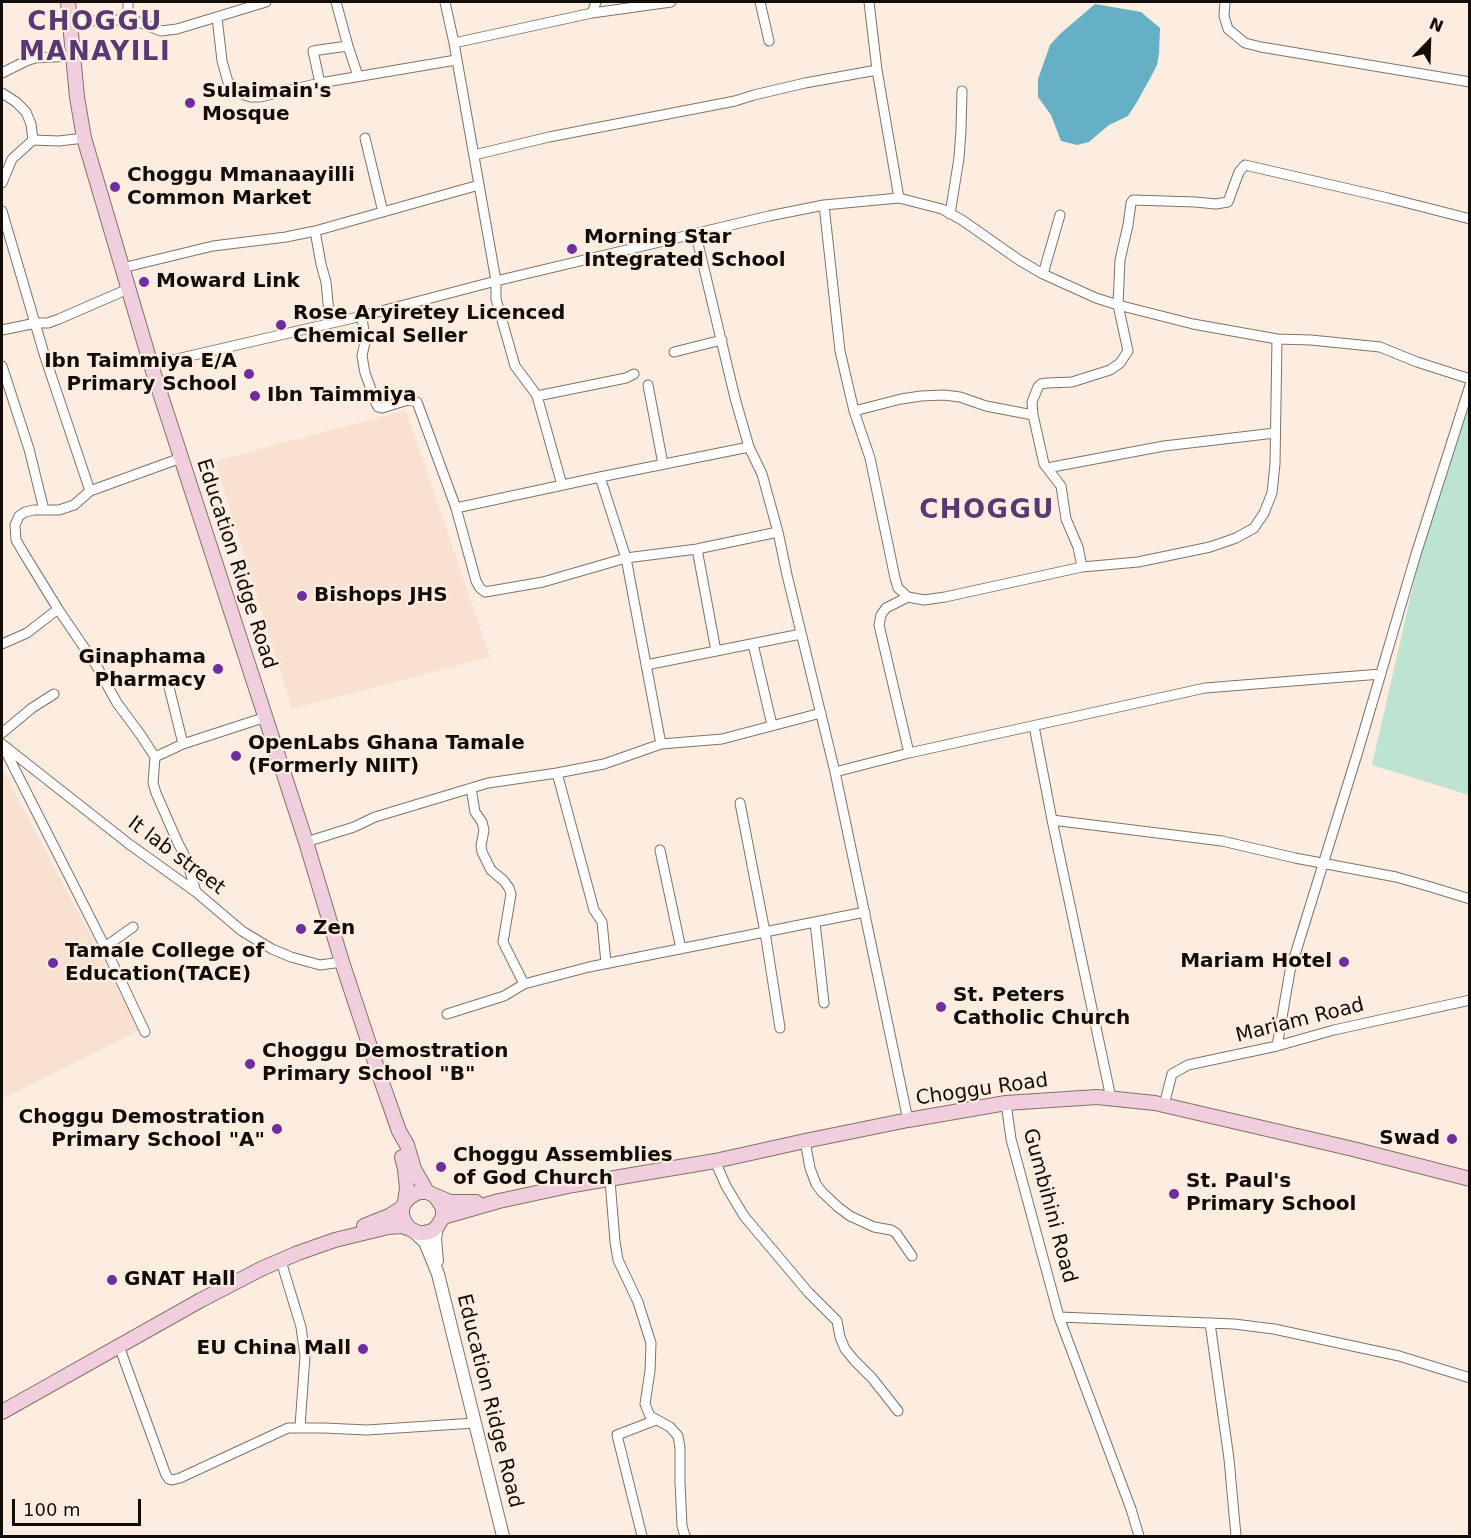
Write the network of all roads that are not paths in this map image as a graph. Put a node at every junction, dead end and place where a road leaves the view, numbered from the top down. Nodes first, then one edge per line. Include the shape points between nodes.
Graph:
1 (68, 2) edge
2 (128, 2) edge
3 (230, 2) edge
4 (266, 2) edge
5 (336, 2) edge
6 (445, 2) edge
7 (596, 2) edge
8 (671, 2) edge
9 (760, 2) edge
10 (870, 2) edge
11 (1225, 2) edge
12 (231, 13) junction
13 (592, 13) junction
14 (217, 17) junction
15 (128, 20) junction
16 (71, 21) junction
17 (769, 40) dead end
18 (454, 43) junction
19 (348, 46) junction
20 (73, 57) junction
21 (456, 60) junction
22 (877, 70) junction
23 (2, 73) edge
24 (358, 76) junction
25 (1470, 82) edge
26 (320, 83) junction
27 (962, 91) dead end
28 (2, 93) edge
29 (84, 138) junction
30 (365, 138) dead end
31 (33, 141) junction
32 (474, 155) junction
33 (2, 183) edge
34 (479, 185) junction
35 (899, 198) junction
36 (824, 205) junction
37 (2, 211) edge
38 (383, 212) junction
39 (950, 214) junction
40 (1060, 215) dead end
41 (1470, 219) edge
42 (315, 231) junction
43 (696, 235) junction
44 (122, 268) junction
45 (1043, 274) junction
46 (496, 281) junction
47 (128, 289) junction
48 (1118, 305) junction
49 (362, 316) junction
50 (36, 322) junction
51 (330, 323) junction
52 (2, 330) edge
53 (1277, 339) junction
54 (722, 340) junction
55 (674, 352) dead end
56 (151, 365) junction
57 (2, 366) edge
58 (634, 374) dead end
59 (1470, 379) edge
60 (648, 385) dead end
61 (1470, 385) edge
62 (537, 396) junction
63 (854, 411) junction
64 (1032, 415) junction
65 (1275, 433) junction
66 (749, 447) junction
67 (181, 458) junction
68 (663, 464) junction
69 (1047, 468) junction
70 (600, 477) junction
71 (562, 485) junction
72 (90, 491) junction
73 (456, 508) junction
74 (44, 510) junction
75 (778, 532) junction
76 (697, 549) junction
77 (626, 558) junction
78 (1082, 567) junction
79 (908, 597) junction
80 (58, 609) junction
81 (801, 634) junction
82 (2, 644) edge
83 (753, 644) junction
84 (716, 651) junction
85 (646, 665) junction
86 (1381, 674) junction
87 (169, 687) dead end
88 (54, 694) dead end
89 (820, 713) junction
90 (266, 717) junction
91 (772, 725) junction
92 (1034, 726) junction
93 (2, 733) edge
94 (2, 744) edge
95 (183, 744) junction
96 (661, 744) junction
97 (909, 753) junction
98 (155, 758) junction
99 (835, 772) junction
100 (557, 773) junction
101 (471, 788) junction
102 (740, 804) dead end
103 (1052, 820) junction
104 (306, 842) junction
105 (660, 850) dead end
106 (1324, 863) junction
107 (196, 892) junction
108 (1470, 899) edge
109 (865, 912) junction
110 (815, 922) junction
111 (133, 927) dead end
112 (765, 932) junction
113 (105, 947) junction
114 (681, 949) junction
115 (342, 962) junction
116 (606, 963) junction
117 (524, 984) junction
118 (1470, 1000) edge
119 (824, 1003) dead end
120 (447, 1014) dead end
121 (780, 1028) dead end
122 (145, 1032) dead end
123 (1277, 1046) junction
124 (1111, 1098) junction
125 (1006, 1103) junction
126 (1164, 1105) junction
127 (908, 1120) junction
128 (399, 1131) junction
129 (805, 1141) junction
130 (715, 1161) junction
131 (1470, 1179) edge
132 (610, 1180) junction
133 (431, 1194) junction
134 (499, 1201) junction
135 (404, 1205) junction
136 (440, 1222) junction
137 (411, 1229) junction
138 (336, 1240) junction
139 (912, 1256) dead end
140 (281, 1261) junction
141 (438, 1274) junction
142 (1059, 1317) junction
143 (1210, 1323) junction
144 (119, 1346) junction
145 (1470, 1378) edge
146 (898, 1411) dead end
147 (2, 1412) edge
148 (656, 1420) junction
149 (475, 1423) junction
150 (300, 1427) junction
151 (502, 1536) edge
152 (642, 1536) edge
153 (685, 1536) edge
154 (1139, 1536) edge
155 (1236, 1536) edge

1 - 16 main road, Education Ridge Road
2 - 15 street
3 - 12 street
4 - 12 street
5 - 19 street
6 - 18 street
7 - 13 street
8 - 13 street
9 - 17 street
10 - 22 street
11 - 25 street via 1228,29 1245,43
12 - 14 street
13 - 18 street
14 - 15 street via 161,31
14 - 26 street via 228,82 244,94 260,97
15 - 16 street
16 - 20 main road, Education Ridge Road
18 - 21 street
19 - 24 street
19 - 26 street via 313,51
20 - 23 street via 35,58
20 - 29 main road, Education Ridge Road
21 - 24 street
21 - 32 street
22 - 32 street
22 - 35 street
24 - 26 street
27 - 39 street via 959,158
28 - 31 street via 26,112
29 - 31 street
29 - 44 main road, Education Ridge Road
30 - 38 street
31 - 33 street via 12,159
32 - 34 street
34 - 38 street
34 - 46 street
35 - 36 street
35 - 39 street
36 - 43 street
36 - 63 street via 840,351
37 - 50 street
38 - 42 street
39 - 45 street
40 - 45 street
41 - 48 street via 1245,165 1228,202 1133,200 1120,260
42 - 44 street via 213,246
42 - 51 street
43 - 46 street
43 - 54 street
44 - 47 main road, Education Ridge Road
45 - 48 street
46 - 49 street
46 - 62 street via 496,300 512,358
47 - 50 street via 48,323
47 - 56 main road, Education Ridge Road
48 - 53 street
48 - 64 street via 1128,351 1120,363 1080,380 1041,384 1032,402
49 - 51 street
49 - 73 street via 362,356 376,403 382,408 408,400 417,402
50 - 52 street
50 - 72 street
51 - 56 street
53 - 59 street via 1380,347
53 - 65 street
54 - 55 street
54 - 66 street
56 - 67 main road, Education Ridge Road
57 - 74 street
58 - 62 street
60 - 68 street
61 - 86 street
62 - 71 street
63 - 64 street via 901,399 944,395
63 - 79 street via 870,458 895,578 898,588
64 - 69 street
65 - 69 street via 1164,446
65 - 78 street via 1272,493 1254,528 1210,547 1138,562
66 - 68 street
66 - 75 street via 762,474
67 - 72 street
67 - 90 main road, Education Ridge Road
68 - 70 street
69 - 78 street via 1061,486 1066,519
70 - 71 street
70 - 77 street
71 - 73 street
72 - 74 street via 74,505
73 - 77 street via 476,581 485,592 543,582
74 - 80 street via 19,516 16,540
75 - 76 street
75 - 81 street
76 - 77 street
76 - 84 street
77 - 85 street
78 - 79 street via 945,597
79 - 97 street via 886,608 879,625
80 - 82 street via 27,633
80 - 98 street
81 - 83 street
81 - 89 street
83 - 84 street
83 - 91 street
84 - 85 street
85 - 96 street
86 - 92 street via 1205,688
86 - 106 street
87 - 95 street
88 - 93 street
89 - 91 street
89 - 99 street
90 - 95 street
90 - 104 main road, Education Ridge Road
91 - 96 street via 722,739
92 - 97 street
92 - 103 street
94 - 107 street, It lab street
94 - 113 street
95 - 98 street
96 - 100 street via 604,764
97 - 99 street
98 - 107 street via 156,793 191,869
99 - 109 street
100 - 101 street
100 - 116 street via 594,910 603,922
101 - 104 street
101 - 117 street via 475,812 484,830 482,852 511,894 502,942
102 - 112 street
103 - 106 street via 1222,841
103 - 124 street
104 - 115 main road, Education Ridge Road
105 - 114 street
106 - 108 street
106 - 123 street via 1290,972
107 - 115 street, It lab street via 242,931 272,949 320,965
109 - 110 street
109 - 127 street
110 - 112 street
110 - 119 street
111 - 113 street
112 - 114 street
112 - 121 street
113 - 122 street
114 - 116 street
115 - 128 main road, Education Ridge Road
116 - 117 street
117 - 120 street via 504,996
118 - 123 street, Mariam Road
123 - 126 street, Mariam Road via 1188,1065 1172,1074
124 - 125 main road, Choggu Road
124 - 126 main road, Choggu Road
125 - 127 main road, Choggu Road
125 - 142 street, Gumbihini Road via 1011,1139
126 - 131 main road, Choggu Road
127 - 129 main road, Choggu Road
128 - 133 main road, Education Ridge Road via 414,1169
128 - 135 main road, Education Ridge Road via 406,1179
129 - 130 main road, Choggu Road
129 - 139 street via 810,1168 822,1192 850,1216 896,1233
130 - 132 main road, Choggu Road
130 - 146 street via 744,1216 837,1321 845,1349
132 - 134 main road, Choggu Road
132 - 148 street via 618,1260 638,1302 651,1343 645,1404
133 - 134 main road, Choggu Road via 450,1202
133 - 135 main road via 419,1192
133 - 136 main road via 442,1206
134 - 136 main road, Choggu Road
135 - 137 main road via 402,1215
135 - 138 main road
136 - 137 main road via 425,1233
136 - 141 street, Education Ridge Road via 435,1246
137 - 138 main road via 388,1227
137 - 141 street, Education Ridge Road via 424,1242
138 - 140 main road
140 - 144 main road
140 - 150 street via 301,1327 305,1356
141 - 149 street, Education Ridge Road
142 - 143 street
142 - 154 street, Gumbihini Road
143 - 145 street via 1274,1329 1399,1356
143 - 155 street
144 - 147 main road
144 - 150 street via 169,1479 180,1478 288,1428
148 - 152 street via 617,1435
148 - 153 street via 678,1436
149 - 150 street via 367,1430
149 - 151 street, Education Ridge Road

